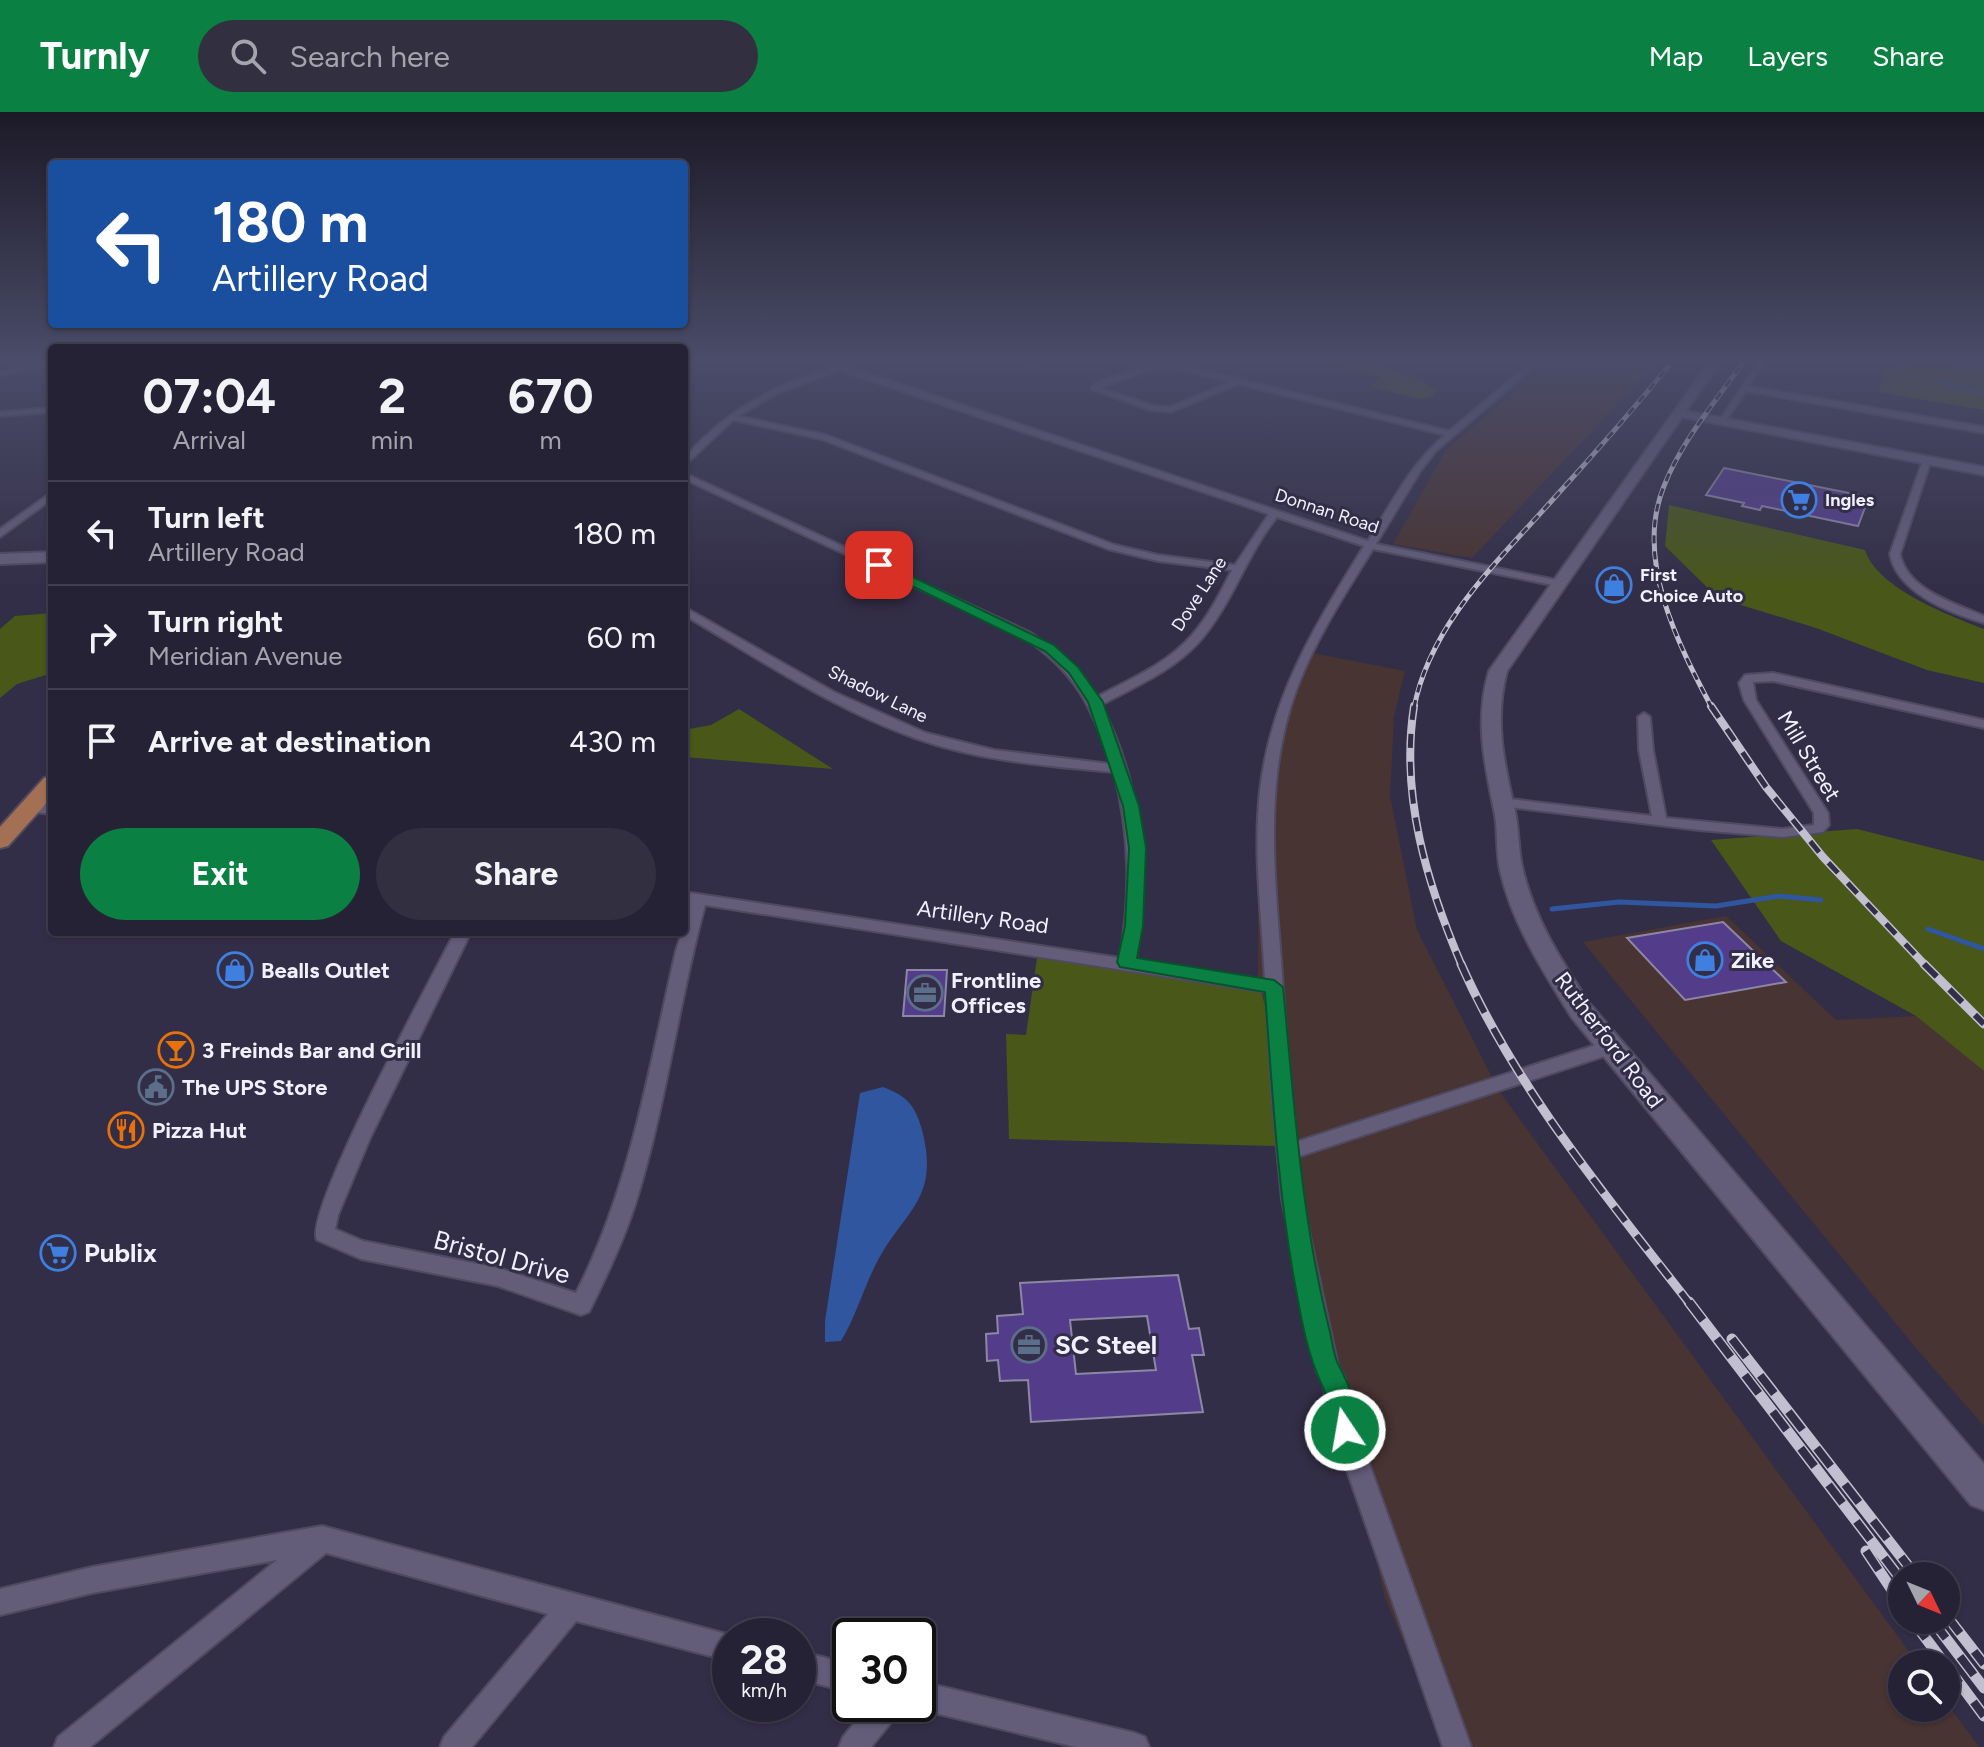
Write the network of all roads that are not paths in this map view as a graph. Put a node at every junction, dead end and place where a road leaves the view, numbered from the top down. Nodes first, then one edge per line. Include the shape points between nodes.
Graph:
1 (706, 437) edge
2 (824, 437) edge
3 (1049, 437) edge
4 (1447, 437) edge
5 (1661, 437) edge
6 (1807, 437) edge
7 (688, 458) edge
8 (1927, 460) junction
9 (1984, 471) edge
10 (688, 478) edge
11 (48, 498) edge
12 (1275, 513) junction
13 (0, 534) edge
14 (1373, 546) junction
15 (48, 557) edge
16 (0, 559) edge
17 (1238, 568) junction
18 (1557, 583) junction
19 (688, 612) edge
20 (1984, 620) edge
21 (1096, 702) junction
22 (1644, 717) dead end
23 (1984, 724) edge
24 (1120, 769) junction
25 (1502, 802) junction
26 (41, 809) edge
27 (1660, 821) junction
28 (0, 841) edge
29 (692, 898) edge
30 (688, 918) edge
31 (461, 936) edge
32 (685, 936) edge
33 (1127, 962) junction
34 (1274, 987) junction
35 (1611, 1047) junction
36 (1287, 1153) junction
37 (1984, 1492) edge
38 (322, 1539) junction
39 (0, 1602) edge
40 (571, 1607) junction
41 (712, 1643) edge
42 (936, 1699) edge
43 (873, 1722) edge
44 (68, 1747) edge
45 (454, 1747) edge
46 (853, 1747) edge
47 (1135, 1747) edge
48 (1457, 1747) edge

1 - 7 street
2 - 17 street via 1112,547
3 - 12 street, Donnan Road
4 - 14 street via 1424,459
5 - 18 street, Rutherford Road
6 - 8 street
8 - 9 street
8 - 20 street via 1895,563 1920,589
10 - 21 street via 1027,635 1065,661
11 - 13 street
12 - 14 street, Donnan Road
12 - 17 street, Dove Lane
14 - 18 street, Donnan Road
14 - 34 street via 1317,631 1291,689 1275,744 1266,808
15 - 16 street
17 - 21 street, Dove Lane via 1188,646
18 - 25 street, Rutherford Road via 1507,655 1492,688 1489,731
19 - 24 street, Shadow Lane via 857,708 911,732 1005,756
21 - 24 street
22 - 27 street
23 - 27 street, Mill Street via 1773,677 1749,678 1745,683 1750,700 1821,813 1822,825 1782,833
24 - 33 street via 1137,848
25 - 27 street, Mill Street
25 - 35 street, Rutherford Road via 1511,868 1527,915 1554,969
26 - 28 main road
29 - 30 street, Bristol Drive
29 - 33 street, Artillery Road
31 - 32 street, Bristol Drive via 341,1182 326,1215 324,1234 361,1250 498,1277 581,1305 610,1251 641,1151 657,1093
33 - 34 street, Artillery Road
34 - 36 street
35 - 36 street
35 - 37 street, Rutherford Road
36 - 48 street via 1328,1372 1386,1553
38 - 39 street
38 - 40 street
38 - 44 street
40 - 41 street
40 - 45 street
42 - 47 street
43 - 46 street

